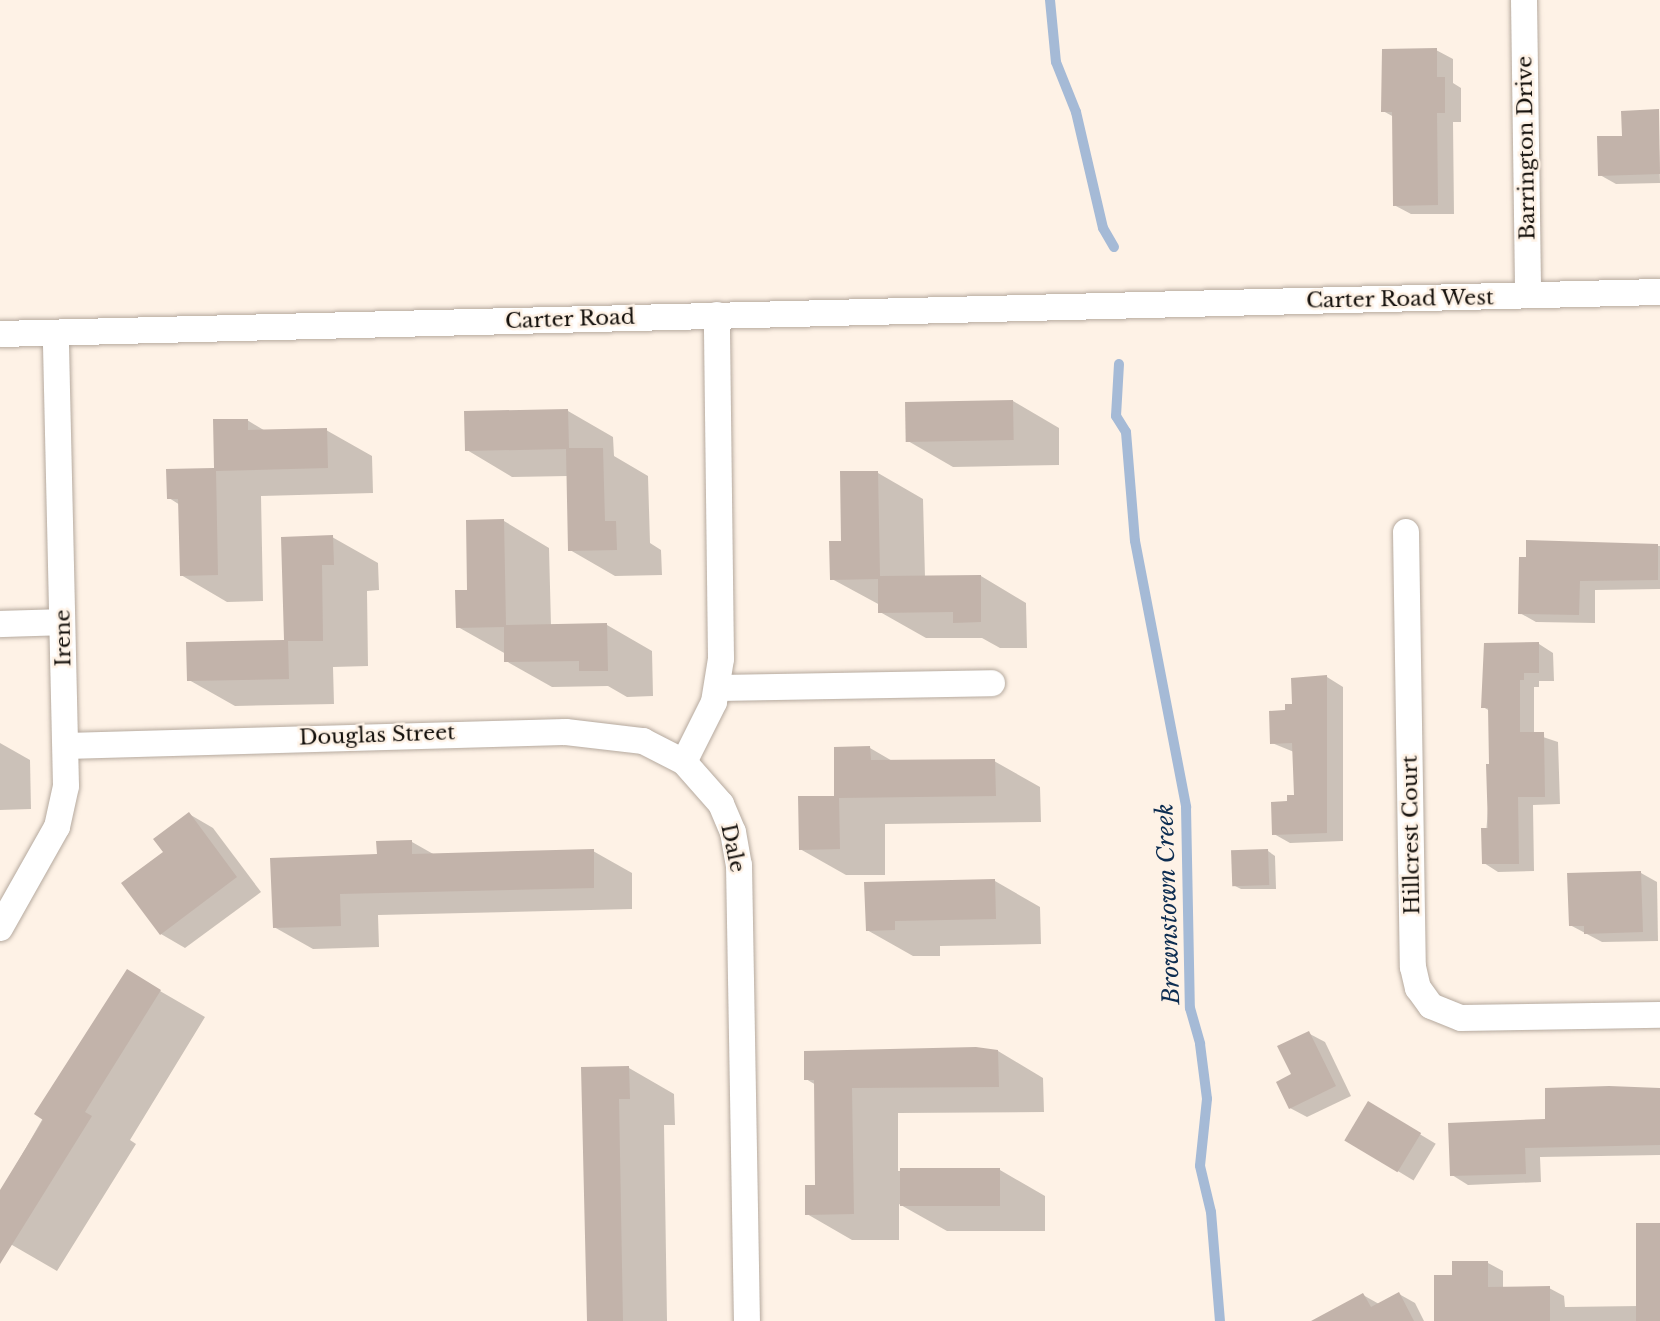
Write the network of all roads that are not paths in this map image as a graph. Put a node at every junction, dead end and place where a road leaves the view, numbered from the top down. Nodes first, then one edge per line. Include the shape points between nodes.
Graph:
1 (1524, 0) edge
2 (1660, 292) edge
3 (1528, 295) junction
4 (1139, 304) joint
5 (717, 315) junction
6 (56, 333) junction
7 (0, 334) edge
8 (1406, 532) dead end
9 (62, 622) junction
10 (0, 624) edge
11 (992, 683) dead end
12 (718, 688) junction
13 (65, 746) junction
14 (684, 762) junction
15 (0, 928) edge
16 (1660, 1015) edge
17 (747, 1321) edge

1 - 3 street, Barrington Drive
2 - 3 street, Carter Road West
3 - 4 street, Carter Road West
4 - 5 street, Carter Road
5 - 6 street, Carter Road
5 - 12 street
6 - 7 street, Carter Road
6 - 9 street, Irene
8 - 16 street, Hillcrest Court via 1413,967 1418,988 1431,1006 1461,1018
9 - 10 street
9 - 13 street, Irene
11 - 12 street
12 - 14 street
13 - 14 street, Douglas Street via 566,732 643,741
13 - 15 street, Irene via 66,786 57,827
14 - 17 street, Dale via 721,804 733,832 739,865

